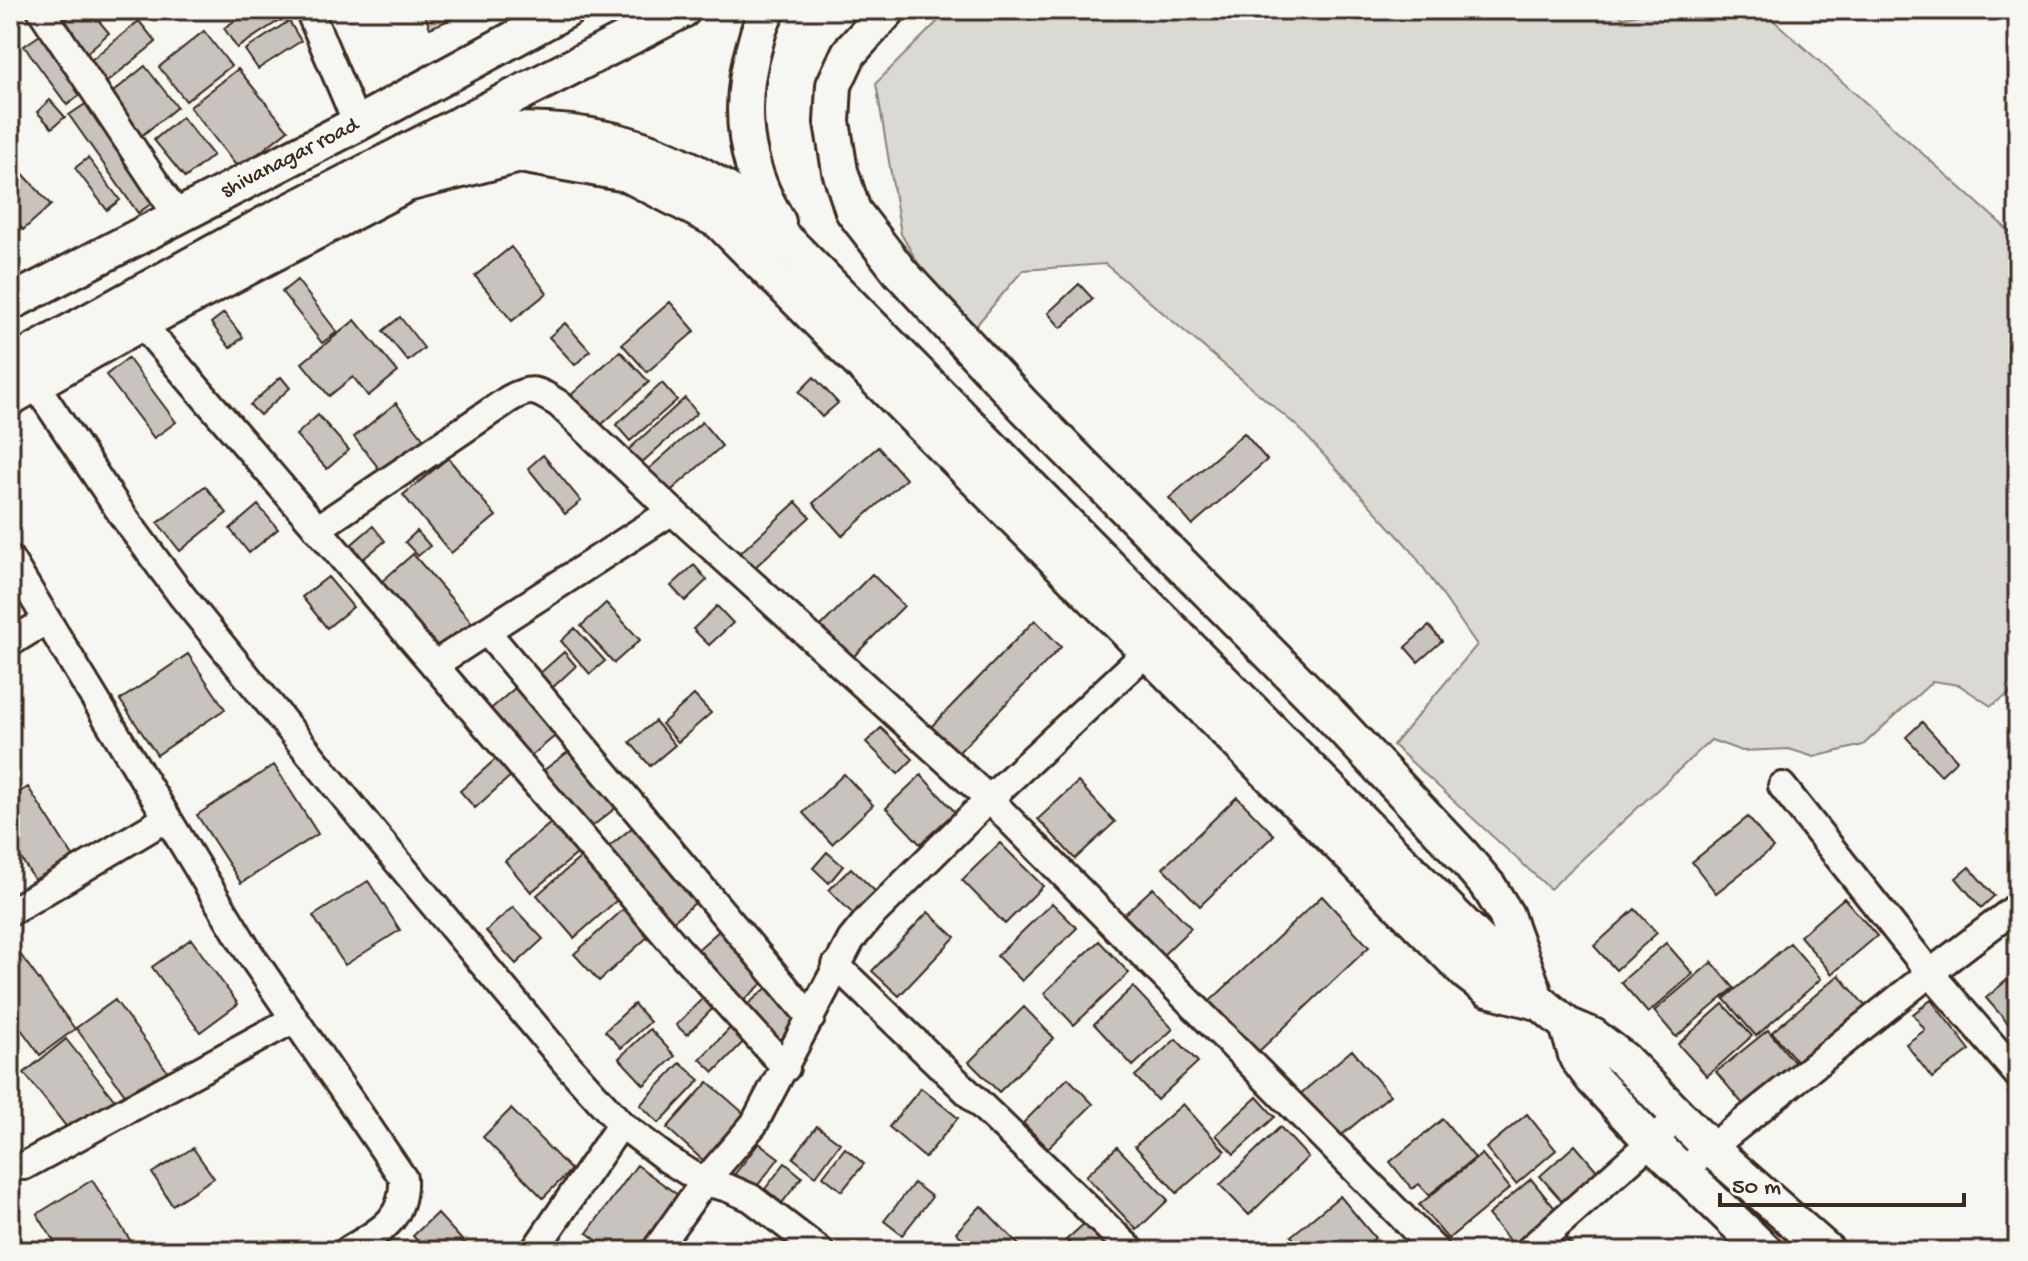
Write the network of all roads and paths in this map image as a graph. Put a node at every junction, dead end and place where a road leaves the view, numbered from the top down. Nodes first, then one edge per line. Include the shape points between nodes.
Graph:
1 (41, 10) edge
2 (309, 10) edge
3 (567, 10) edge
4 (683, 10) edge
5 (768, 10) edge
6 (888, 10) edge
7 (357, 124) junction
8 (405, 152) junction
9 (178, 217) junction
10 (791, 245) junction
11 (10, 303) edge
12 (141, 323) junction
13 (18, 382) edge
14 (672, 511) junction
15 (317, 529) junction
16 (10, 559) edge
17 (47, 620) junction
18 (486, 631) junction
19 (10, 643) edge
20 (1147, 652) junction
21 (434, 665) junction
22 (1782, 786) dead end
23 (989, 799) junction
24 (167, 818) junction
25 (2018, 906) edge
26 (10, 912) edge
27 (836, 965) junction
28 (1930, 973) junction
29 (1539, 1000) junction
30 (811, 1018) junction
31 (294, 1019) junction
32 (1567, 1025) junction
33 (786, 1068) junction
34 (2018, 1075) edge
35 (1679, 1117) junction
36 (621, 1124) junction
37 (1652, 1142) junction
38 (1710, 1148) junction
39 (24, 1166) dead end
40 (1682, 1171) junction
41 (704, 1182) junction
42 (347, 1251) edge
43 (534, 1251) edge
44 (655, 1251) edge
45 (820, 1251) edge
46 (1132, 1251) edge
47 (1436, 1251) edge
48 (1528, 1251) edge
49 (1765, 1251) edge
50 (1827, 1251) edge

1 - 9 street
2 - 7 street
3 - 7 street, shivanagar road
4 - 8 street
5 - 10 street via 745,77 745,136 760,194
6 - 29 street via 849,53 834,85 832,122 853,211 900,272 1023,405 1323,707 1471,866 1506,915
7 - 9 street, shivanagar road
8 - 10 street via 473,134 543,129 613,139 679,162 739,198
8 - 13 street via 267,223
9 - 11 street, shivanagar road
10 - 29 street
12 - 13 street
12 - 15 street
12 - 20 street via 407,184 520,155 627,174 719,221
13 - 36 street via 387,849
14 - 15 street via 559,404 526,389
14 - 18 street
14 - 23 street
15 - 21 street
16 - 17 street
17 - 19 street
17 - 24 street
18 - 21 street
18 - 30 street
20 - 23 street
20 - 29 street via 1467,973 1488,989
21 - 33 street
22 - 28 street
23 - 27 street via 869,918
23 - 47 street
24 - 26 street
24 - 31 street
25 - 28 street
27 - 30 street
27 - 46 street
28 - 34 street
28 - 38 street
29 - 32 street
30 - 33 street
31 - 39 street
31 - 42 street via 403,1178 404,1197 387,1225
32 - 35 street via 1593,1036 1623,1059
32 - 37 street via 1577,1058
33 - 41 street via 754,1124
35 - 37 street
35 - 38 street
36 - 41 street
36 - 43 street
37 - 40 street
37 - 48 street
38 - 40 street
38 - 50 street
40 - 49 street
41 - 44 street
41 - 45 street via 751,1198

